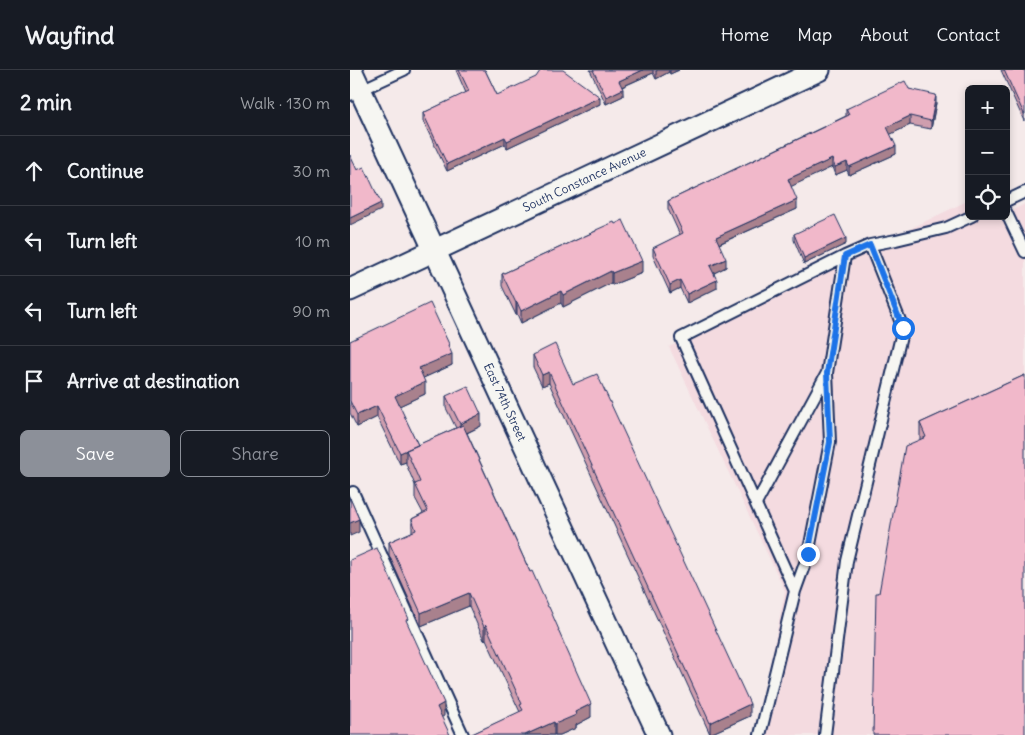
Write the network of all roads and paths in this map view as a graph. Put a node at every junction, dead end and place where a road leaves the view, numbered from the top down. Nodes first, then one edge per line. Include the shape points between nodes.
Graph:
1 (351, 70) edge
2 (404, 70) edge
3 (819, 70) edge
4 (355, 92) edge
5 (1025, 192) edge
6 (1010, 199) edge
7 (965, 219) edge
8 (1010, 220) edge
9 (870, 245) junction
10 (435, 251) junction
11 (1025, 252) edge
12 (845, 256) junction
13 (350, 290) edge
14 (827, 373) junction
15 (353, 492) dead end
16 (756, 504) junction
17 (795, 591) junction
18 (464, 735) edge
19 (659, 735) edge
20 (760, 735) edge
21 (825, 735) edge

1 - 4 street, East 74th Street
2 - 4 lane
3 - 10 street, South Constance Avenue
4 - 10 street, East 74th Street
5 - 6 lane
7 - 9 lane via 946,228
8 - 11 lane
9 - 12 lane
9 - 21 lane via 903,328 847,562
10 - 13 street, South Constance Avenue
10 - 19 street, East 74th Street
12 - 14 lane
12 - 16 lane via 681,338
14 - 16 lane
14 - 17 lane via 830,442 808,554
15 - 18 lane
16 - 17 lane
17 - 20 lane

